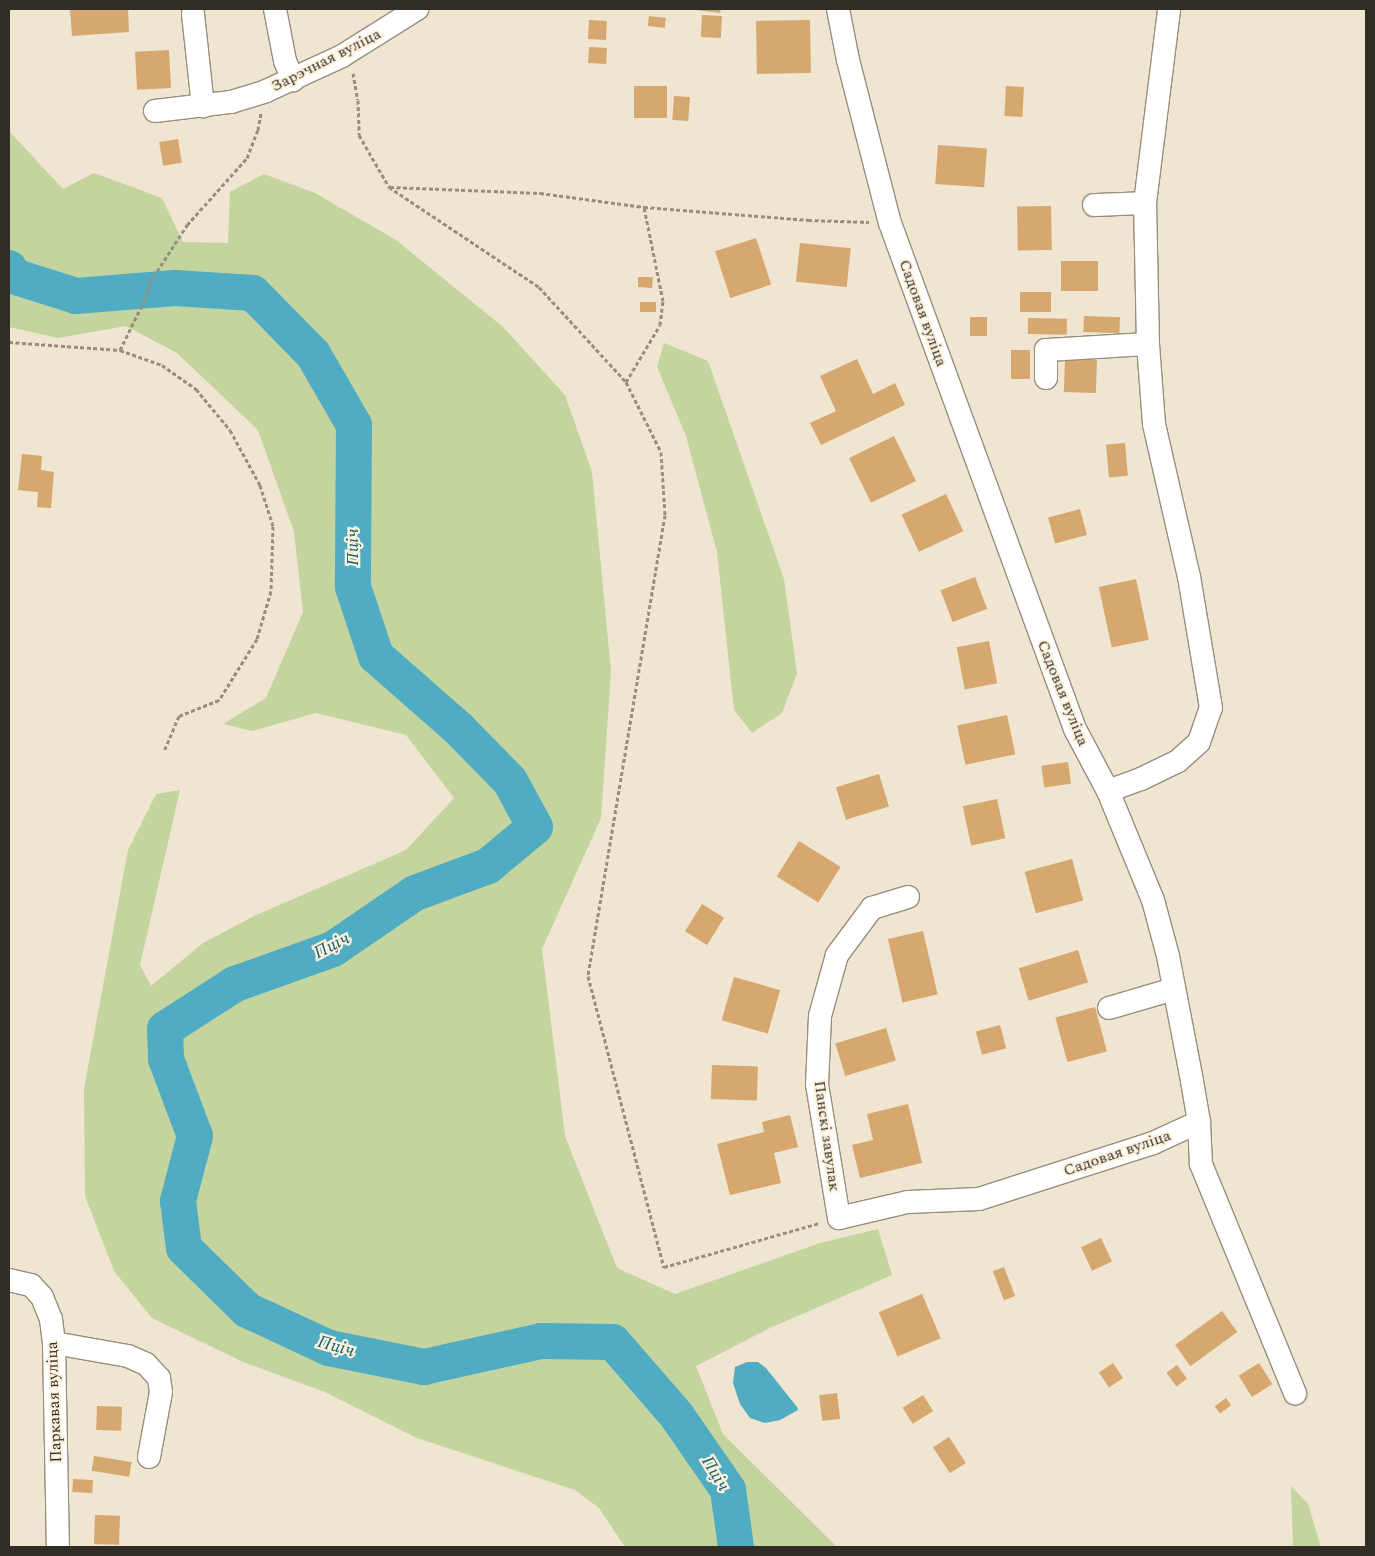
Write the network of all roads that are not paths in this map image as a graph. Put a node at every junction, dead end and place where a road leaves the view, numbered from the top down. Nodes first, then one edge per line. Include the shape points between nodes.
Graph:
1 (275, 9) edge
2 (418, 9) edge
3 (838, 9) edge
4 (1169, 9) edge
5 (193, 14) dead end
6 (292, 80) junction
7 (203, 106) junction
8 (155, 111) dead end
9 (1145, 203) junction
10 (1094, 205) dead end
11 (1148, 344) junction
12 (1046, 378) dead end
13 (1108, 791) junction
14 (908, 897) dead end
15 (1174, 989) junction
16 (1110, 1008) dead end
17 (1199, 1122) junction
18 (943, 1199) joint
19 (9, 1280) edge
20 (54, 1343) junction
21 (1295, 1393) dead end
22 (149, 1457) dead end
23 (58, 1547) edge

1 - 6 street
2 - 6 street, Зарэчная вуліца via 342,56
3 - 13 street, Садовая вуліца via 890,223 1075,729
4 - 9 street
5 - 7 street
6 - 7 street, Зарэчная вуліца via 231,102
7 - 8 street, Зарэчная вуліца
9 - 10 street
9 - 11 street
11 - 12 street via 1046,350
11 - 13 street via 1154,424 1189,577 1211,708 1199,742 1178,761
13 - 15 street, Садовая вуліца via 1153,900
14 - 18 street, Панскі завулак via 872,908 837,955 820,1016 817,1084 839,1218 908,1202
15 - 16 street
15 - 17 street, Садовая вуліца
17 - 18 street, Садовая вуліца via 1153,1143 979,1199
17 - 21 street via 1201,1164
19 - 20 street, Паркавая вуліца via 31,1286 42,1297 51,1320
20 - 22 street via 128,1356 146,1364 159,1378 161,1392
20 - 23 street, Паркавая вуліца

